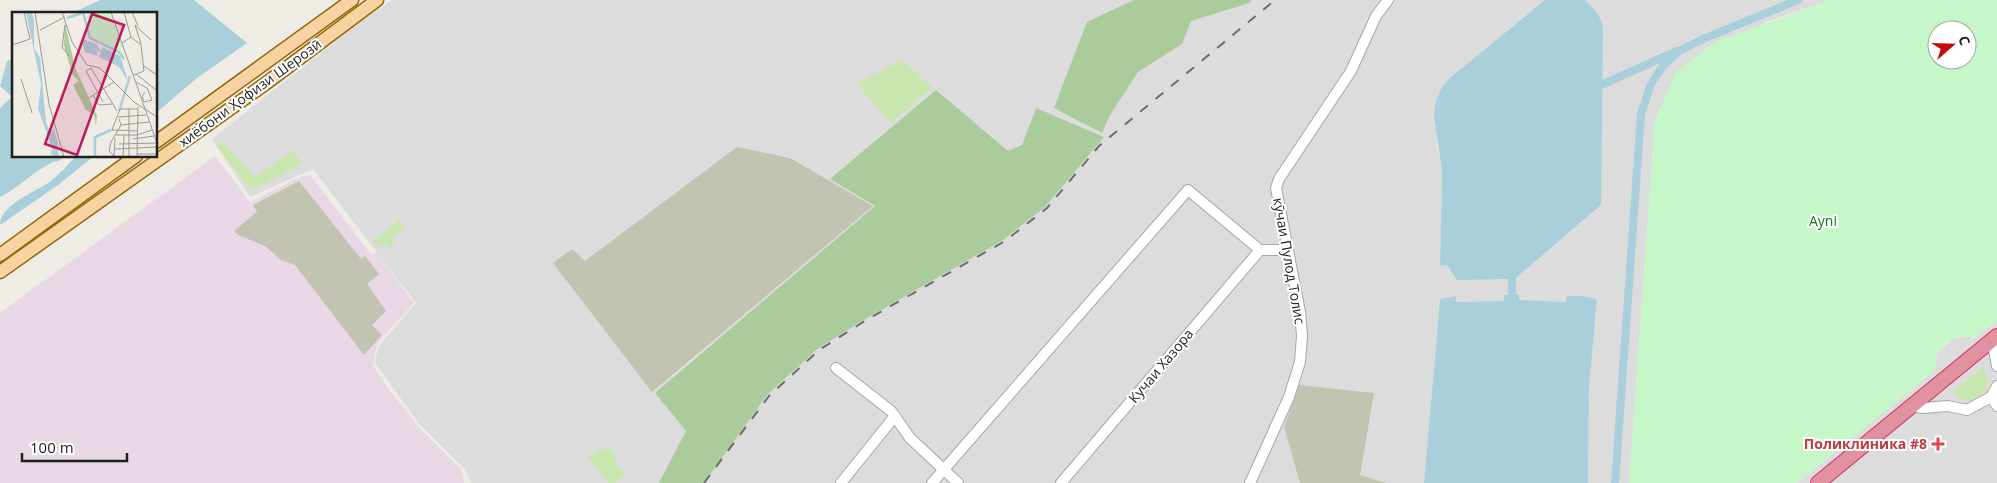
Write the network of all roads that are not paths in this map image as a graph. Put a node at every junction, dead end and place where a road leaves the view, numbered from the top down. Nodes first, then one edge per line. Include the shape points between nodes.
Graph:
1 (352, 0) edge
2 (377, 0) edge
3 (1388, 0) edge
4 (158, 141) edge
5 (133, 158) edge
6 (1260, 250) junction
7 (1288, 250) junction
8 (0, 255) edge
9 (0, 272) edge
10 (1994, 338) edge
11 (1976, 352) junction
12 (1996, 362) edge
13 (836, 368) dead end
14 (1997, 386) edge
15 (1929, 392) junction
16 (1991, 397) junction
17 (1911, 406) junction
18 (1948, 406) junction
19 (1997, 406) edge
20 (895, 416) junction
21 (943, 469) junction
22 (841, 483) edge
23 (932, 483) edge
24 (958, 483) edge
25 (1061, 483) edge
26 (1250, 483) edge
27 (1818, 483) edge

1 - 4 main road, хиёбони Ҳофизи Шерозӣ
2 - 9 main road, хиёбони Ҳофизи Шерозӣ via 265,84
3 - 7 street, кӯчаи Пулод Толис via 1376,16 1351,71 1279,179 1276,188
5 - 8 main road
6 - 7 street
6 - 21 street via 1188,190
6 - 25 street, Кучаи Хазора
7 - 26 street, кӯчаи Пулод Толис via 1300,312 1300,362 1289,397
10 - 11 highway
10 - 12 street
11 - 12 street
11 - 15 highway
13 - 20 street
14 - 16 street
15 - 17 highway
15 - 18 street
16 - 18 street via 1967,410
16 - 19 street
17 - 18 street
17 - 27 highway
20 - 21 street via 910,438
20 - 22 street
21 - 23 street
21 - 24 street

